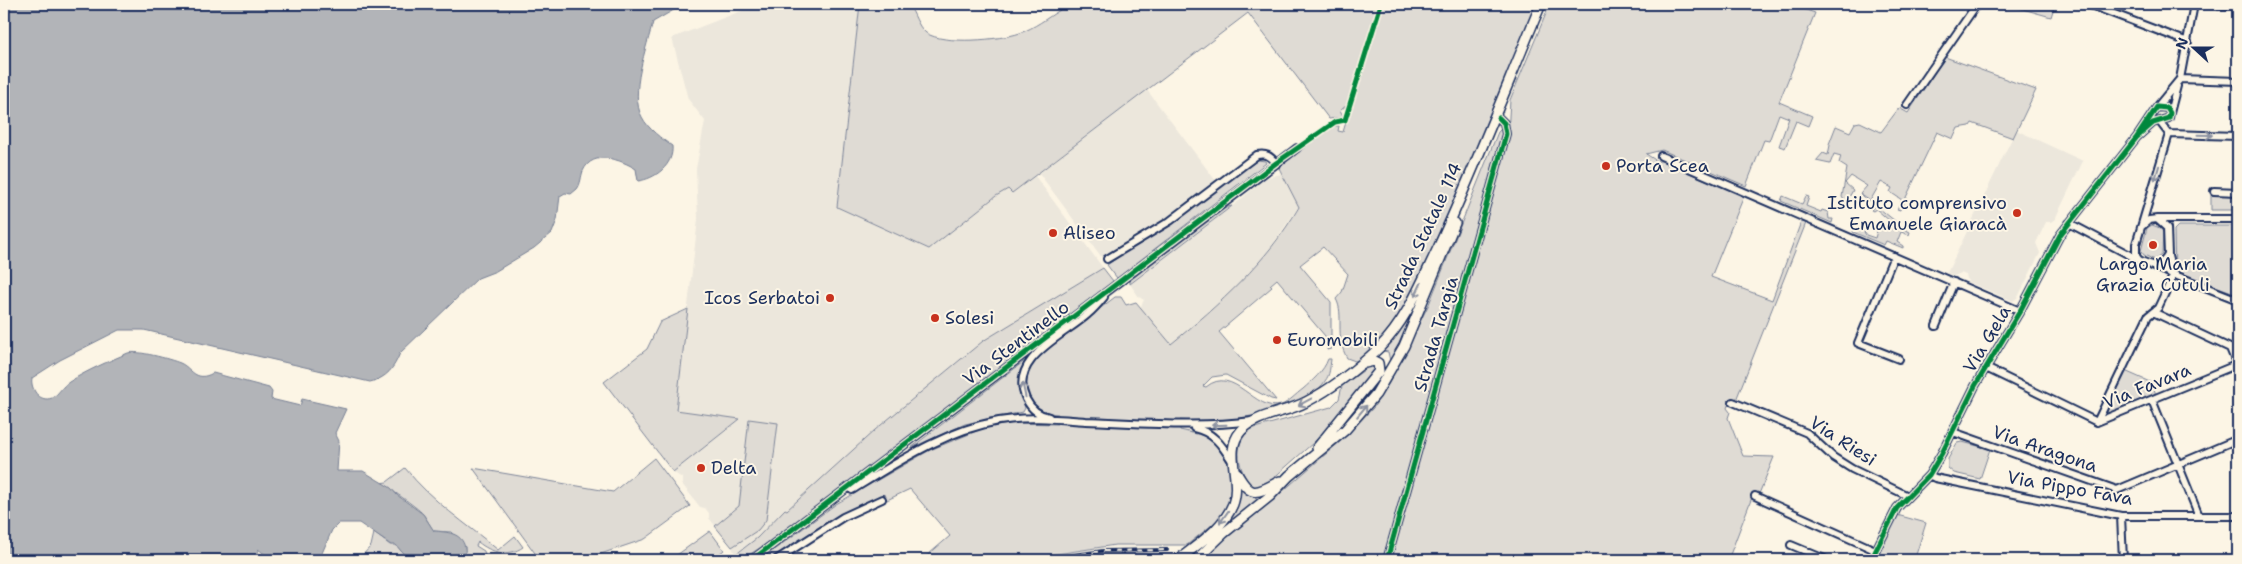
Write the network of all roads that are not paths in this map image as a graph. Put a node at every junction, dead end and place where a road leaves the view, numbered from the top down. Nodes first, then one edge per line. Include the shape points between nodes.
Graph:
1 (1540, 4) edge
2 (1547, 4) edge
3 (1977, 4) edge
4 (2088, 4) edge
5 (2195, 4) edge
6 (2238, 5) edge
7 (2188, 42) junction
8 (2179, 81) junction
9 (2238, 81) edge
10 (1908, 105) dead end
11 (2156, 109) junction
12 (2170, 113) junction
13 (1499, 118) junction
14 (2159, 121) junction
15 (2169, 135) junction
16 (2238, 136) edge
17 (2137, 137) junction
18 (1297, 148) dead end
19 (1661, 156) dead end
20 (1276, 163) junction
21 (2214, 191) dead end
22 (2238, 192) edge
23 (2179, 219) junction
24 (2238, 219) edge
25 (2157, 220) junction
26 (2069, 223) junction
27 (2141, 227) junction
28 (2168, 231) junction
29 (2136, 244) junction
30 (2120, 250) junction
31 (2168, 255) junction
32 (1894, 256) junction
33 (1108, 259) dead end
34 (2140, 260) junction
35 (2152, 266) junction
36 (2172, 276) junction
37 (1119, 282) junction
38 (1954, 282) junction
39 (2238, 300) edge
40 (2020, 310) junction
41 (2153, 312) junction
42 (1936, 326) dead end
43 (1899, 359) dead end
44 (1362, 364) junction
45 (2238, 364) edge
46 (1986, 368) junction
47 (2152, 400) junction
48 (1734, 402) dead end
49 (1058, 419) junction
50 (1257, 420) junction
51 (2097, 422) junction
52 (1180, 425) junction
53 (1953, 432) junction
54 (2238, 439) edge
55 (906, 445) junction
56 (910, 455) junction
57 (1310, 458) junction
58 (2178, 463) junction
59 (1235, 468) junction
60 (1929, 475) junction
61 (1289, 476) junction
62 (1755, 496) dead end
63 (1908, 496) junction
64 (882, 499) dead end
65 (823, 508) junction
66 (2121, 516) junction
67 (2200, 516) junction
68 (2238, 516) edge
69 (1791, 545) dead end
70 (1875, 550) junction
71 (752, 560) edge
72 (776, 560) edge
73 (1178, 560) edge
74 (1196, 560) edge
75 (1387, 560) edge
76 (1827, 560) edge
77 (1871, 560) edge
78 (2123, 560) edge

1 -> 44 main road, Strada Statale 114 via 1460,200 1407,312 1392,334
2 - 13 main road, Strada Statale 114
3 - 10 street
4 - 7 street
5 - 6 street
5 - 7 street
7 - 8 street
8 - 9 street
8 - 11 street
8 - 12 street
11 - 12 street via 2164,106
11 - 14 street via 2154,116
11 - 17 street
12 - 14 street via 2167,120
57 -> 13 main road, Strada Statale 114 via 1359,416 1396,362
13 - 75 street, Strada Targia via 1504,122 1506,134
14 - 15 street
14 - 17 street
15 -> 16 street
15 -> 27 street
17 - 26 street, Via Gela
18 - 20 street, Via Stentinello
19 - 32 street
20 - 33 street via 1271,156 1258,155 1170,221
20 - 37 street, Via Stentinello
21 - 22 street
23 - 24 street
23 - 25 street
23 - 28 street
25 - 27 street via 2149,220
25 - 28 street
26 - 30 street
26 - 40 street, Via Gela via 2052,248
27 - 29 street
28 - 31 street
29 - 30 street via 2129,250
29 - 34 street via 2136,256
30 - 34 street
31 - 35 street via 2159,265
31 - 36 street
32 - 38 street
32 - 43 street via 1858,343
34 - 35 street
35 - 36 street
36 - 39 street
36 - 41 street via 2158,308
49 -> 37 street via 1037,413 1030,407 1022,386 1025,370 1034,355 1088,314
37 - 55 street, Via Stentinello
38 - 40 street
38 - 42 street
40 - 46 street, Via Gela
41 - 45 street via 2230,348
41 - 51 street via 2148,316
44 -> 50 main road, Strada Statale 114 via 1306,402
44 - 57 main road via 1374,361 1380,371
45 - 47 street, Via Favara
46 - 51 street, Via Favara
46 - 53 street, Via Gela
47 - 51 street, Via Favara
47 - 58 street
48 - 63 street, Via Riesi via 1807,433 1852,469
49 - 52 street
49 - 56 street via 999,421 955,434
50 -> 52 street via 1223,425
50 - 59 main road, Strada Statale 114 via 1246,426 1236,439 1232,453
52 - 59 street via 1210,434 1226,450
53 - 58 street, Via Aragona via 2117,490
53 - 60 street, Via Gela
54 - 58 street, Via Aragona
55 - 56 street via 904,451
55 - 65 street, Via Stentinello
56 - 65 street
57 - 61 main road, Strada Statale 114
58 - 67 street
59 - 61 main road via 1246,488 1254,492
59 -> 73 main road, Strada Statale 114 via 1234,498 1228,513 1214,531
60 - 63 street, Via Gela
60 - 66 street, Via Pippo Fava
61 - 74 main road, Strada Statale 114
62 - 70 street
63 - 70 street, Via Gela via 1897,508
64 - 72 street via 843,517
65 - 71 street, Via Stentinello
66 - 67 street, Via Pippo Fava
66 - 78 street
67 - 68 street, Via Pippo Fava
69 - 76 street
70 - 77 street, Via Gela

